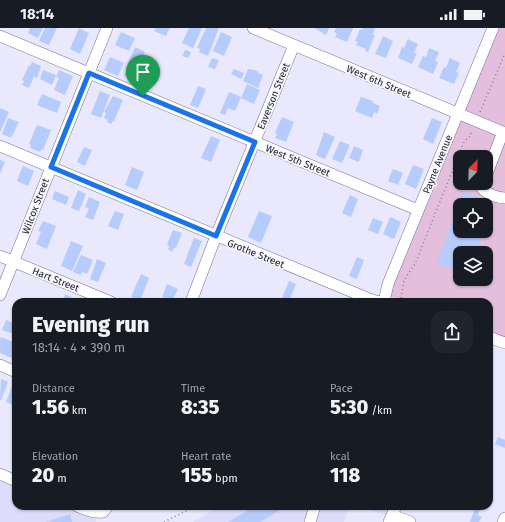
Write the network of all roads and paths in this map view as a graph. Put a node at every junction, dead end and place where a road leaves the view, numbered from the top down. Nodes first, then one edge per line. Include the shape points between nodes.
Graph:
1 (107, 28) edge
2 (253, 28) edge
3 (493, 28) edge
4 (0, 36) edge
5 (294, 45) junction
6 (505, 53) edge
7 (89, 73) junction
8 (458, 114) junction
9 (479, 114) dead end
10 (474, 128) dead end
11 (504, 132) edge
12 (255, 142) junction
13 (0, 146) edge
14 (493, 159) edge
15 (51, 167) junction
16 (484, 190) edge
17 (505, 198) edge
18 (418, 210) junction
19 (216, 236) junction
20 (0, 256) edge
21 (14, 262) junction
22 (0, 295) edge
23 (101, 298) edge
24 (193, 298) edge
25 (367, 298) edge
26 (383, 298) edge
27 (401, 298) dead end
28 (493, 338) edge
29 (505, 343) edge
30 (0, 365) edge
31 (12, 370) edge
32 (0, 474) edge
33 (12, 479) edge
34 (86, 510) edge
35 (101, 510) edge
36 (188, 510) edge
37 (314, 510) edge
38 (392, 514) edge
39 (505, 518) edge
40 (164, 522) edge
41 (310, 522) edge
42 (410, 522) edge
43 (503, 522) edge

1 - 7 street, Wilcox Street
2 - 5 street, West 6th Street
3 - 8 street, Payne Avenue
4 - 7 street, West 5th Street
5 - 8 street, West 6th Street
5 - 12 street, Eaverson Street
6 - 9 path
7 - 12 street, West 5th Street
7 - 15 street, Wilcox Street
8 - 11 street, West 6th Street
8 - 18 street, Payne Avenue
10 - 27 path via 464,142 415,264 404,280
11 - 14 street
12 - 18 street, West 5th Street
12 - 19 street, Eaverson Street
13 - 15 street, Grothe Street
15 - 19 street, Grothe Street
15 - 21 street, Wilcox Street
16 - 17 street
18 - 26 street, Payne Avenue
19 - 24 street, Eaverson Street
19 - 25 street, Grothe Street
20 - 21 street, Hart Street
21 - 22 street, Wilcox Street
21 - 23 street, Hart Street
28 - 29 street
30 - 31 street
32 - 33 street
34 - 35 street
36 - 40 path
37 - 41 street
38 - 42 street
39 - 43 street

